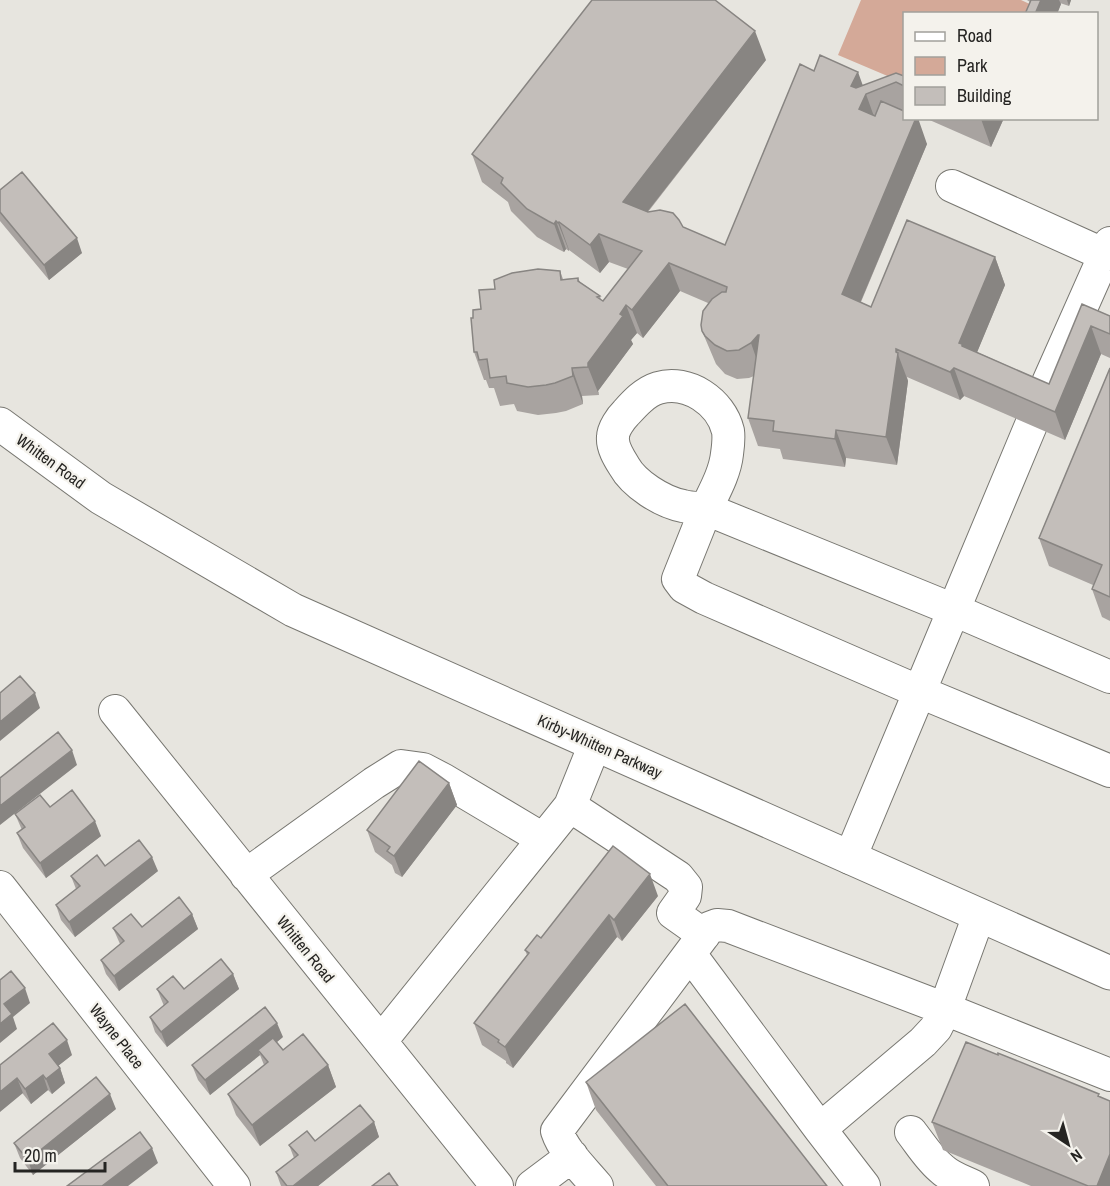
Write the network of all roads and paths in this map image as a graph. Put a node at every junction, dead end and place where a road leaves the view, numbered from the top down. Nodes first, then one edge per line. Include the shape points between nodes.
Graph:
1 (952, 186) dead end
2 (1107, 249) edge
3 (0, 424) edge
4 (101, 498) joint
5 (954, 610) junction
6 (1110, 677) edge
7 (920, 692) junction
8 (115, 711) dead end
9 (595, 744) junction
10 (1110, 771) edge
11 (570, 806) junction
12 (543, 839) junction
13 (850, 858) junction
14 (246, 874) junction
15 (0, 887) edge
16 (979, 915) junction
17 (697, 944) junction
18 (1110, 974) edge
19 (945, 1009) junction
20 (381, 1041) junction
21 (1110, 1075) edge
22 (820, 1129) junction
23 (912, 1132) dead end
24 (573, 1156) junction
25 (234, 1186) edge
26 (497, 1186) edge
27 (532, 1186) edge
28 (597, 1186) edge
29 (864, 1186) edge
30 (973, 1186) edge

1 - 2 street
2 - 5 street
3 - 4 main road, Whitten Road
4 - 9 main road, Kirby-Whitten Parkway via 293,610
5 - 6 street
5 - 7 street
5 - 7 street via 706,509 678,579 684,587
7 - 10 street
7 - 13 street
8 - 14 street, Whitten Road
9 - 11 street
9 - 13 main road, Kirby-Whitten Parkway
11 - 12 street
11 - 17 street via 678,877 686,886 685,896 673,913
12 - 14 street via 423,769 401,766
12 - 20 street
13 - 16 main road, Kirby-Whitten Parkway
14 - 20 street, Whitten Road
15 - 25 street, Wayne Place
16 - 18 main road, Kirby-Whitten Parkway
16 - 19 street
17 - 19 street via 709,928 728,926
17 - 22 street
17 - 24 street via 557,1131
19 - 21 street
19 - 22 street via 936,1028 923,1042
20 - 26 street, Whitten Road
22 - 29 street
23 - 30 street via 942,1170
24 - 27 street
24 - 28 street

